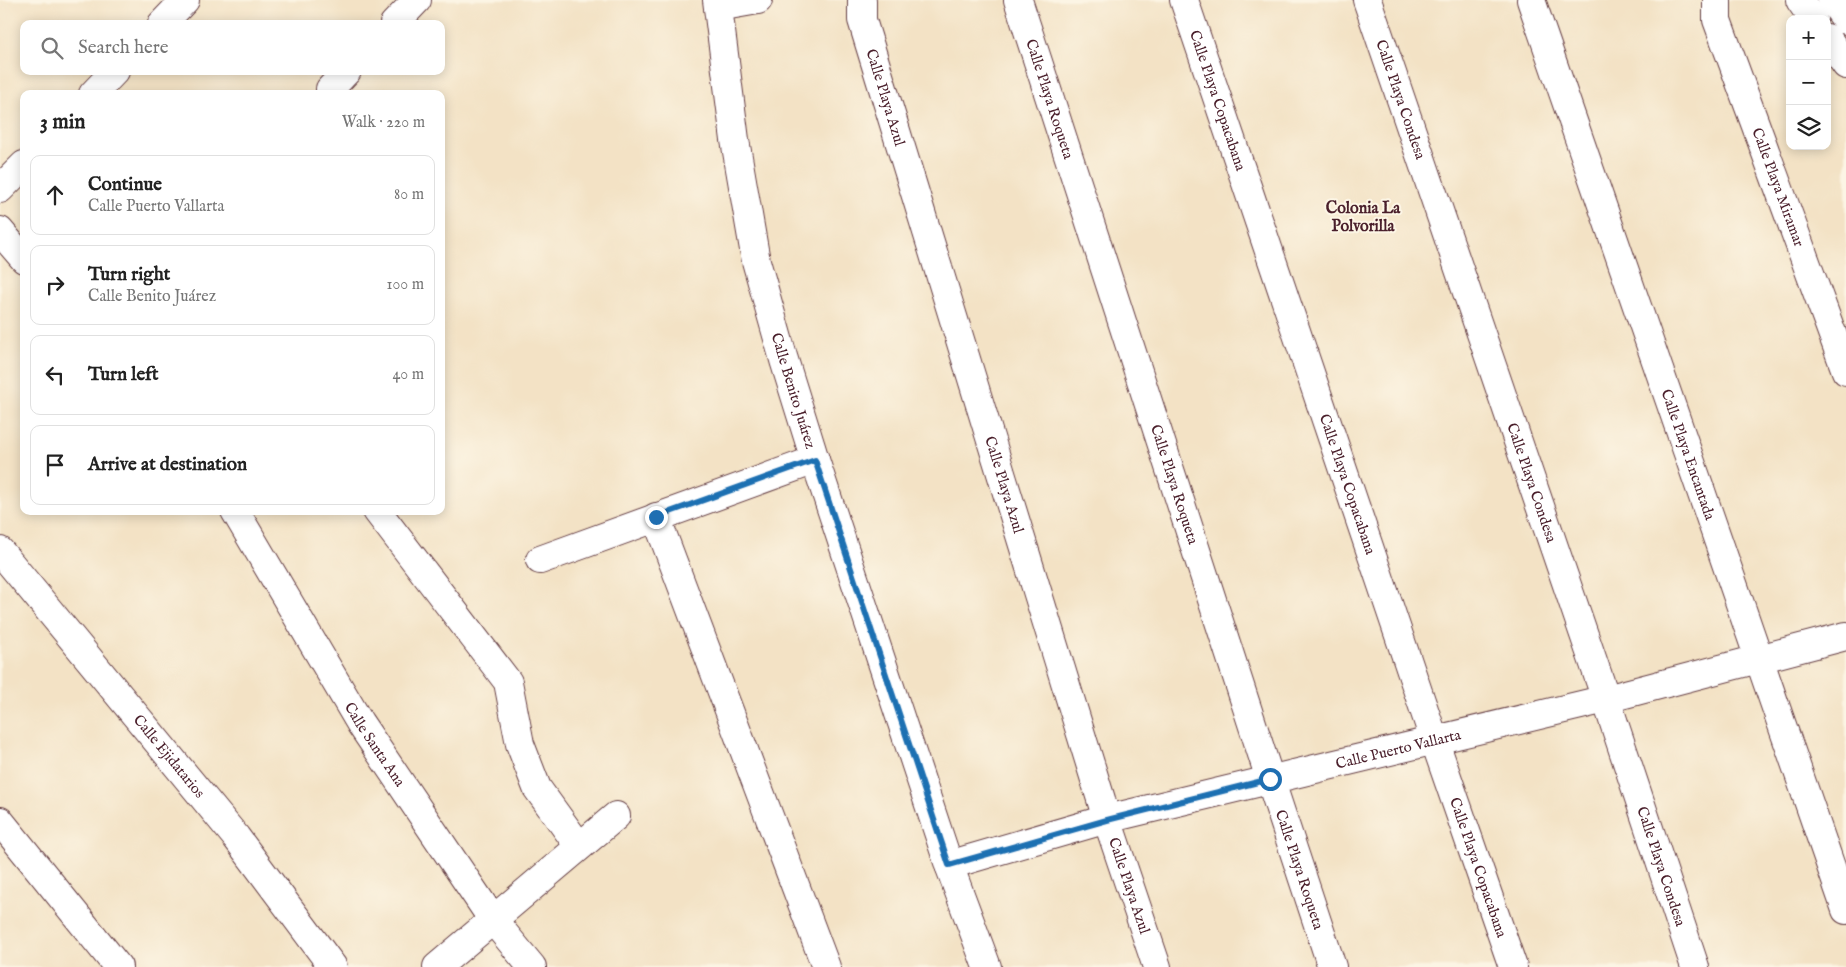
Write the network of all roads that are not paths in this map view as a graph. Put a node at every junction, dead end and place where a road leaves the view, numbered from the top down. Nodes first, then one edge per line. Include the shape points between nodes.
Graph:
1 (185, 0) edge
2 (417, 0) edge
3 (758, 0) edge
4 (862, 0) edge
5 (1018, 0) edge
6 (1184, 0) edge
7 (1367, 0) edge
8 (1531, 0) edge
9 (1717, 0) edge
10 (1800, 0) edge
11 (1832, 0) edge
12 (718, 3) edge
13 (1810, 15) edge
14 (166, 20) edge
15 (398, 20) edge
16 (1846, 20) edge
17 (111, 75) edge
18 (97, 90) edge
19 (20, 169) edge
20 (0, 189) edge
21 (0, 231) edge
22 (20, 254) edge
23 (1846, 371) edge
24 (815, 460) junction
25 (237, 515) edge
26 (380, 515) edge
27 (656, 517) junction
28 (0, 551) edge
29 (540, 560) dead end
30 (1846, 636) edge
31 (1759, 659) junction
32 (1606, 699) junction
33 (1434, 742) junction
34 (1270, 779) junction
35 (616, 816) dead end
36 (1107, 820) junction
37 (0, 821) edge
38 (580, 846) junction
39 (949, 865) junction
40 (1846, 910) edge
41 (493, 920) junction
42 (118, 967) edge
43 (333, 967) edge
44 (437, 967) edge
45 (532, 967) edge
46 (826, 967) edge
47 (987, 967) edge
48 (1157, 967) edge
49 (1332, 967) edge
50 (1513, 967) edge
51 (1695, 967) edge

1 - 14 street
2 - 15 street
3 - 12 street
4 - 36 street, Calle Playa Azul via 862,20
5 - 34 street, Calle Playa Roqueta
6 - 33 street, Calle Playa Copacabana
7 - 32 street, Calle Playa Condesa
8 - 31 street, Calle Playa Encantada
9 - 23 street, Calle Playa Miramar via 1717,20
10 - 13 street
11 - 16 street
12 - 24 street, Calle Benito Juárez via 735,140 756,261
17 - 18 street
19 - 20 street
21 - 22 street
24 - 27 street
24 - 39 street, Calle Benito Juárez
25 - 41 street, Calle Santa Ana via 360,724
26 - 38 street via 508,682 520,744 537,788
27 - 29 street
27 - 46 street
28 - 43 street, Calle Ejidatarios via 236,837
30 - 31 street, Calle Puerto Vallarta
31 - 32 street, Calle Puerto Vallarta
31 - 40 street, Calle Playa Encantada
32 - 33 street, Calle Puerto Vallarta
32 - 51 street, Calle Playa Condesa
33 - 34 street, Calle Puerto Vallarta
33 - 50 street, Calle Playa Copacabana
34 - 36 street, Calle Puerto Vallarta
34 - 49 street, Calle Playa Roqueta
35 - 38 street
36 - 39 street, Calle Puerto Vallarta
36 - 48 street, Calle Playa Azul
37 - 42 street
38 - 41 street
39 - 47 street, Calle Benito Juárez
41 - 44 street
41 - 45 street, Calle Santa Ana

